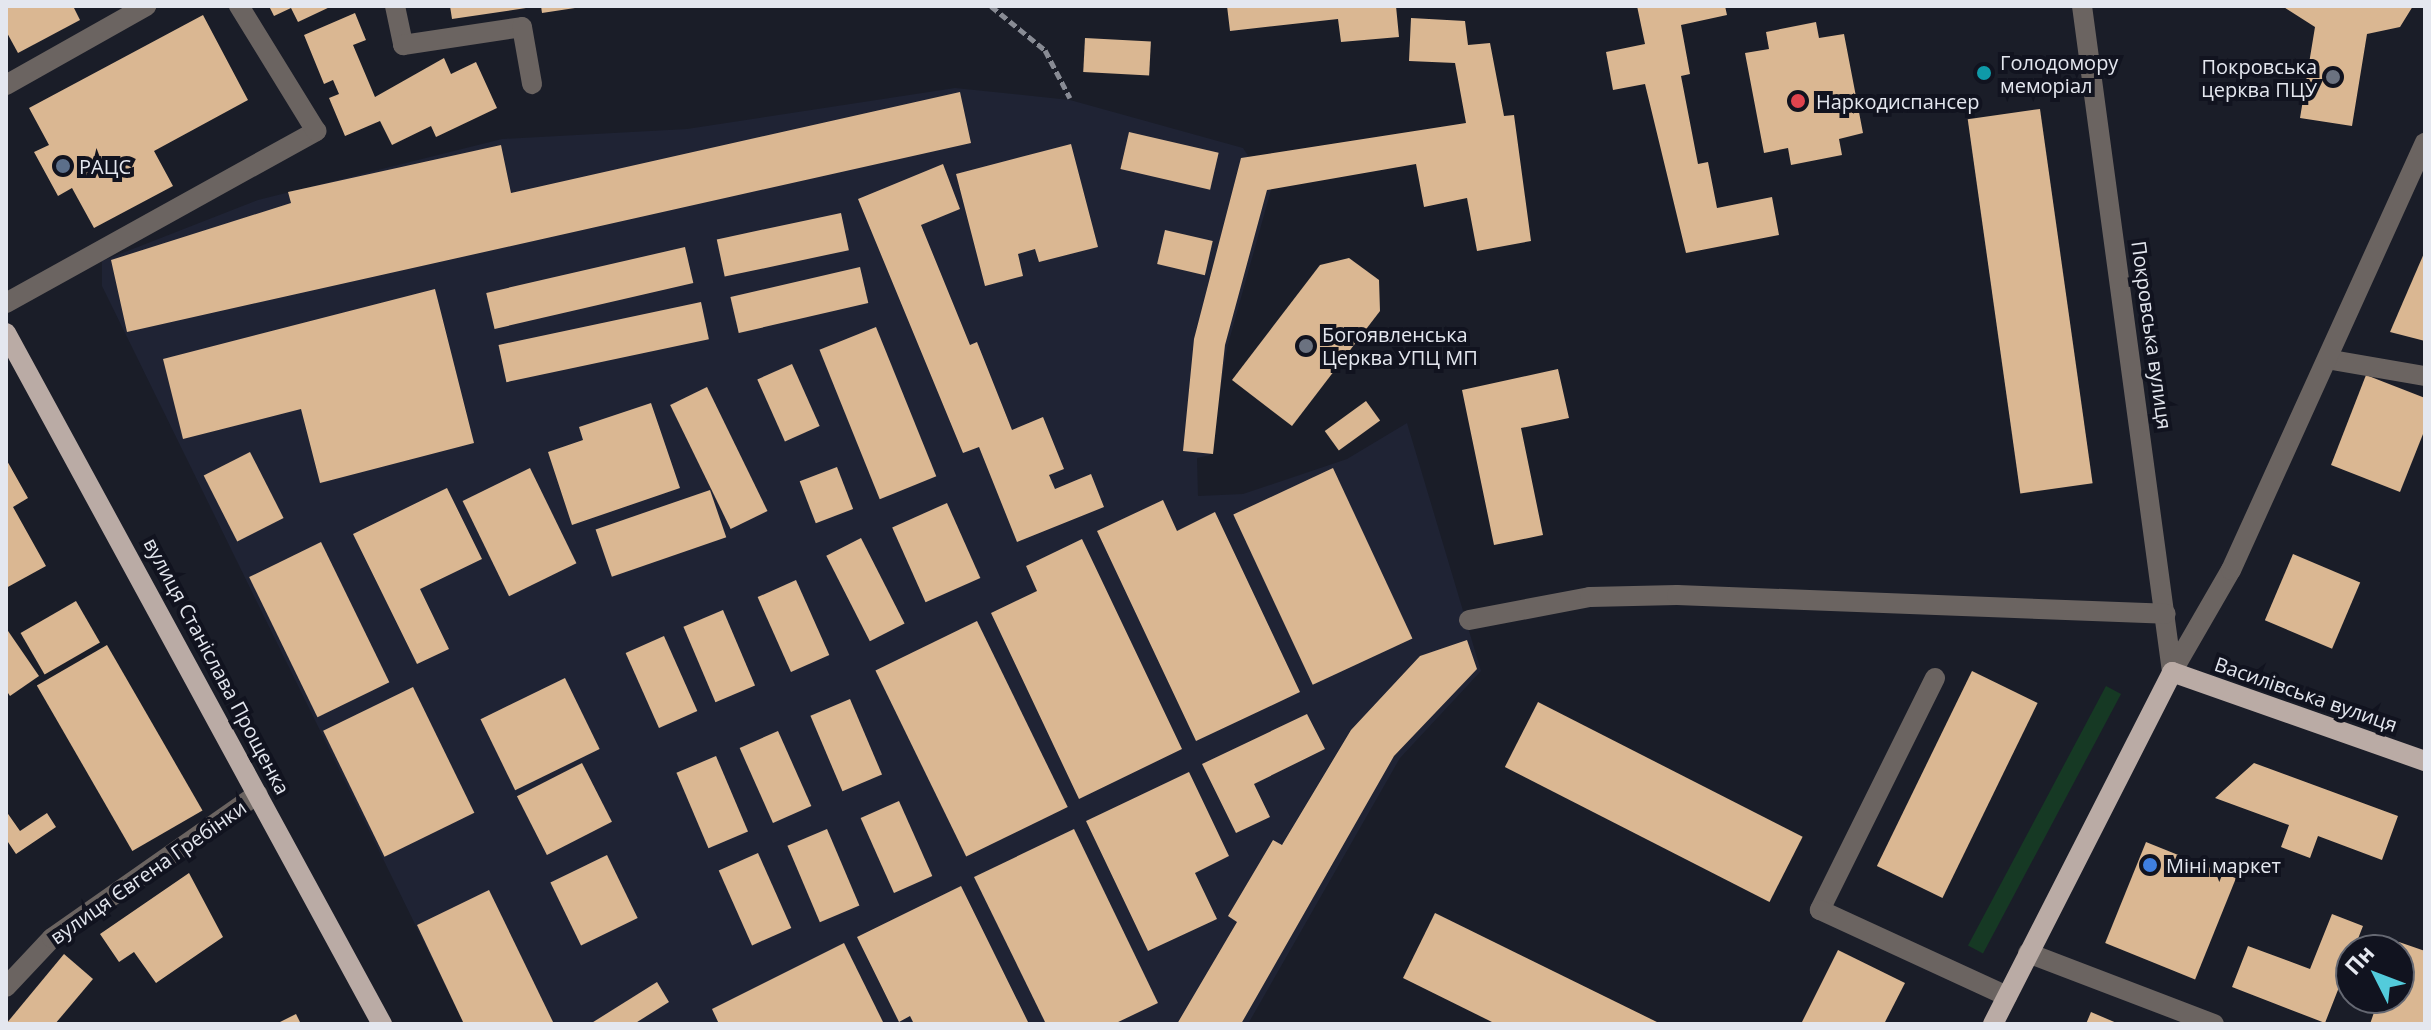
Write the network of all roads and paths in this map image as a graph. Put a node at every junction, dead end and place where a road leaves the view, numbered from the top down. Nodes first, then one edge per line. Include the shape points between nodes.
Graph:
1 (146, 6) edge
2 (239, 6) edge
3 (395, 6) edge
4 (991, 6) edge
5 (2082, 6) edge
6 (532, 84) dead end
7 (6, 85) edge
8 (1070, 98) dead end
9 (2425, 143) edge
10 (6, 303) edge
11 (6, 333) edge
12 (2332, 360) junction
13 (2425, 376) edge
14 (2166, 614) junction
15 (1469, 620) dead end
16 (2172, 672) junction
17 (1935, 678) dead end
18 (2425, 761) edge
19 (258, 794) junction
20 (2028, 953) junction
21 (6, 987) edge
22 (2007, 996) junction
23 (382, 1024) edge
24 (1993, 1024) edge
25 (2214, 1024) edge

1 - 7 street
2 - 10 street via 316,131
3 - 6 street via 403,45 522,27
4 - 8 path via 1045,50
5 - 14 street, Покровська вулиця
9 - 12 street
11 - 19 main road, вулиця Станіслава Прощенка
12 - 13 street
12 - 16 street via 2231,570
14 - 15 street via 1677,595 1590,597
14 - 16 street, Покровська вулиця
16 - 18 main road, Василівська вулиця
16 - 20 main road
17 - 22 street via 1820,910
19 - 21 street, вулиця Євгена Гребінки via 52,938
19 - 23 main road, вулиця Станіслава Прощенка
20 - 22 main road
20 - 25 street
22 - 24 main road

